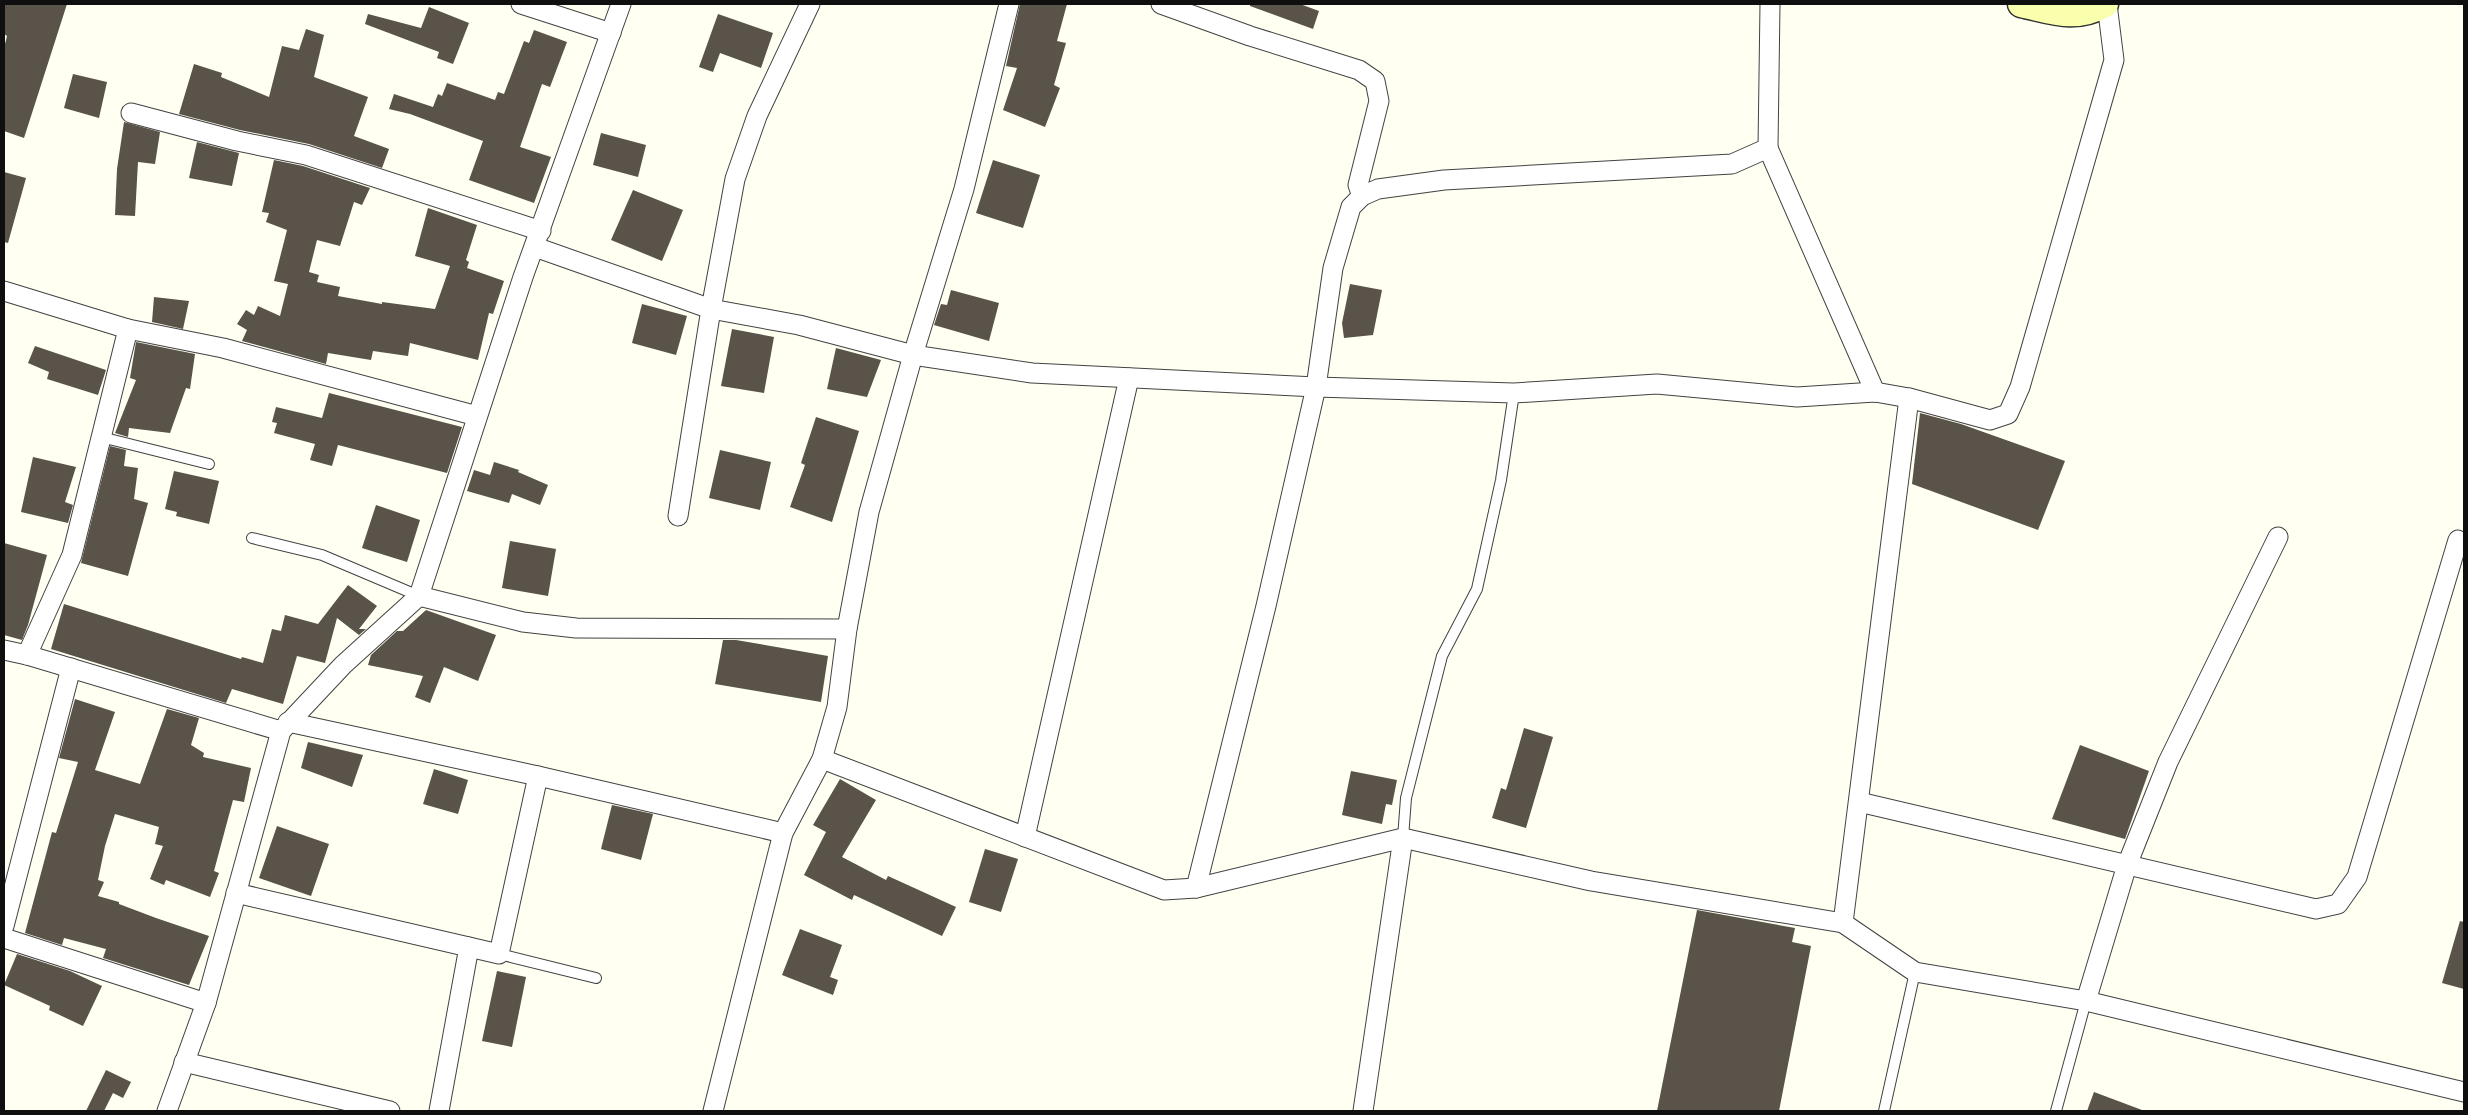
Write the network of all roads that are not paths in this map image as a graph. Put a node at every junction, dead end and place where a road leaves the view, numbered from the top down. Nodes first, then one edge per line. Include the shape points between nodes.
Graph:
1 (521, 4) edge
2 (622, 4) edge
3 (810, 4) edge
4 (1009, 4) edge
5 (1162, 4) edge
6 (1770, 4) edge
7 (2021, 4) edge
8 (2106, 4) edge
9 (611, 33) junction
10 (131, 113) dead end
11 (1768, 148) junction
12 (1362, 196) junction
13 (538, 239) junction
14 (4, 291) edge
15 (711, 309) junction
16 (128, 329) junction
17 (913, 355) junction
18 (1129, 378) junction
19 (1316, 387) junction
20 (1875, 392) junction
21 (1514, 393) junction
22 (1909, 398) junction
23 (477, 416) junction
24 (101, 437) junction
25 (209, 464) dead end
26 (678, 516) dead end
27 (2278, 537) dead end
28 (252, 538) dead end
29 (2458, 540) dead end
30 (418, 596) junction
31 (847, 630) junction
32 (4, 650) edge
33 (27, 654) junction
34 (71, 668) junction
35 (285, 727) junction
36 (822, 759) junction
37 (538, 776) junction
38 (1859, 802) junction
39 (783, 833) junction
40 (1025, 837) junction
41 (1403, 838) junction
42 (2127, 865) junction
43 (1196, 888) junction
44 (236, 893) junction
45 (1843, 923) junction
46 (4, 926) edge
47 (4, 938) edge
48 (469, 947) junction
49 (499, 954) junction
50 (1915, 972) junction
51 (596, 978) dead end
52 (2086, 1001) junction
53 (206, 1003) junction
54 (184, 1062) junction
55 (2464, 1092) edge
56 (167, 1111) edge
57 (390, 1111) edge
58 (438, 1111) edge
59 (714, 1111) edge
60 (1363, 1111) edge
61 (1884, 1111) edge
62 (2056, 1111) edge

1 - 9 street
2 - 9 street
3 - 15 street via 757,116 735,180
4 - 17 street via 964,190
5 - 12 street via 1359,70 1375,80 1379,100 1358,185
6 - 11 street
7 - 8 street via 2066,14 2089,13
8 - 22 street via 2114,60 2020,387 2008,414 1990,420
9 - 13 street
10 - 13 street via 306,155
11 - 12 street via 1732,164 1444,180 1378,189
11 - 20 street
12 - 19 street via 1351,207 1333,268
13 - 15 street
13 - 23 street
14 - 16 street
15 - 17 street via 799,324
15 - 26 street
16 - 23 street via 223,348
16 - 24 street
17 - 18 street via 1032,373
17 - 31 street via 869,512
18 - 19 street
18 - 40 street
19 - 21 street
19 - 43 street
20 - 21 street via 1797,397 1657,384
20 - 22 street
21 - 41 lane via 1501,480 1477,589 1442,656 1406,798
22 - 38 street
23 - 30 street
24 - 25 lane
24 - 33 street via 72,554
27 - 42 street via 2168,762
28 - 30 lane via 322,555
29 - 42 street via 2357,877 2338,904 2316,909
30 - 31 street via 523,622 576,628
30 - 35 street via 343,665
31 - 36 street via 837,707
32 - 33 street
33 - 34 street
34 - 35 street
34 - 46 street
35 - 37 street
35 - 44 street
36 - 39 street
36 - 40 street
37 - 39 street
37 - 49 street
38 - 42 street
38 - 45 street
39 - 59 street
40 - 43 street via 1164,890
41 - 43 street
41 - 45 street via 1591,881
41 - 60 street
42 - 52 street
44 - 48 street
44 - 53 street
45 - 50 street
47 - 53 street
48 - 49 street
48 - 58 street
49 - 51 lane
50 - 52 street
50 - 61 lane
52 - 55 street
52 - 62 lane
53 - 54 street
54 - 56 street
54 - 57 street

